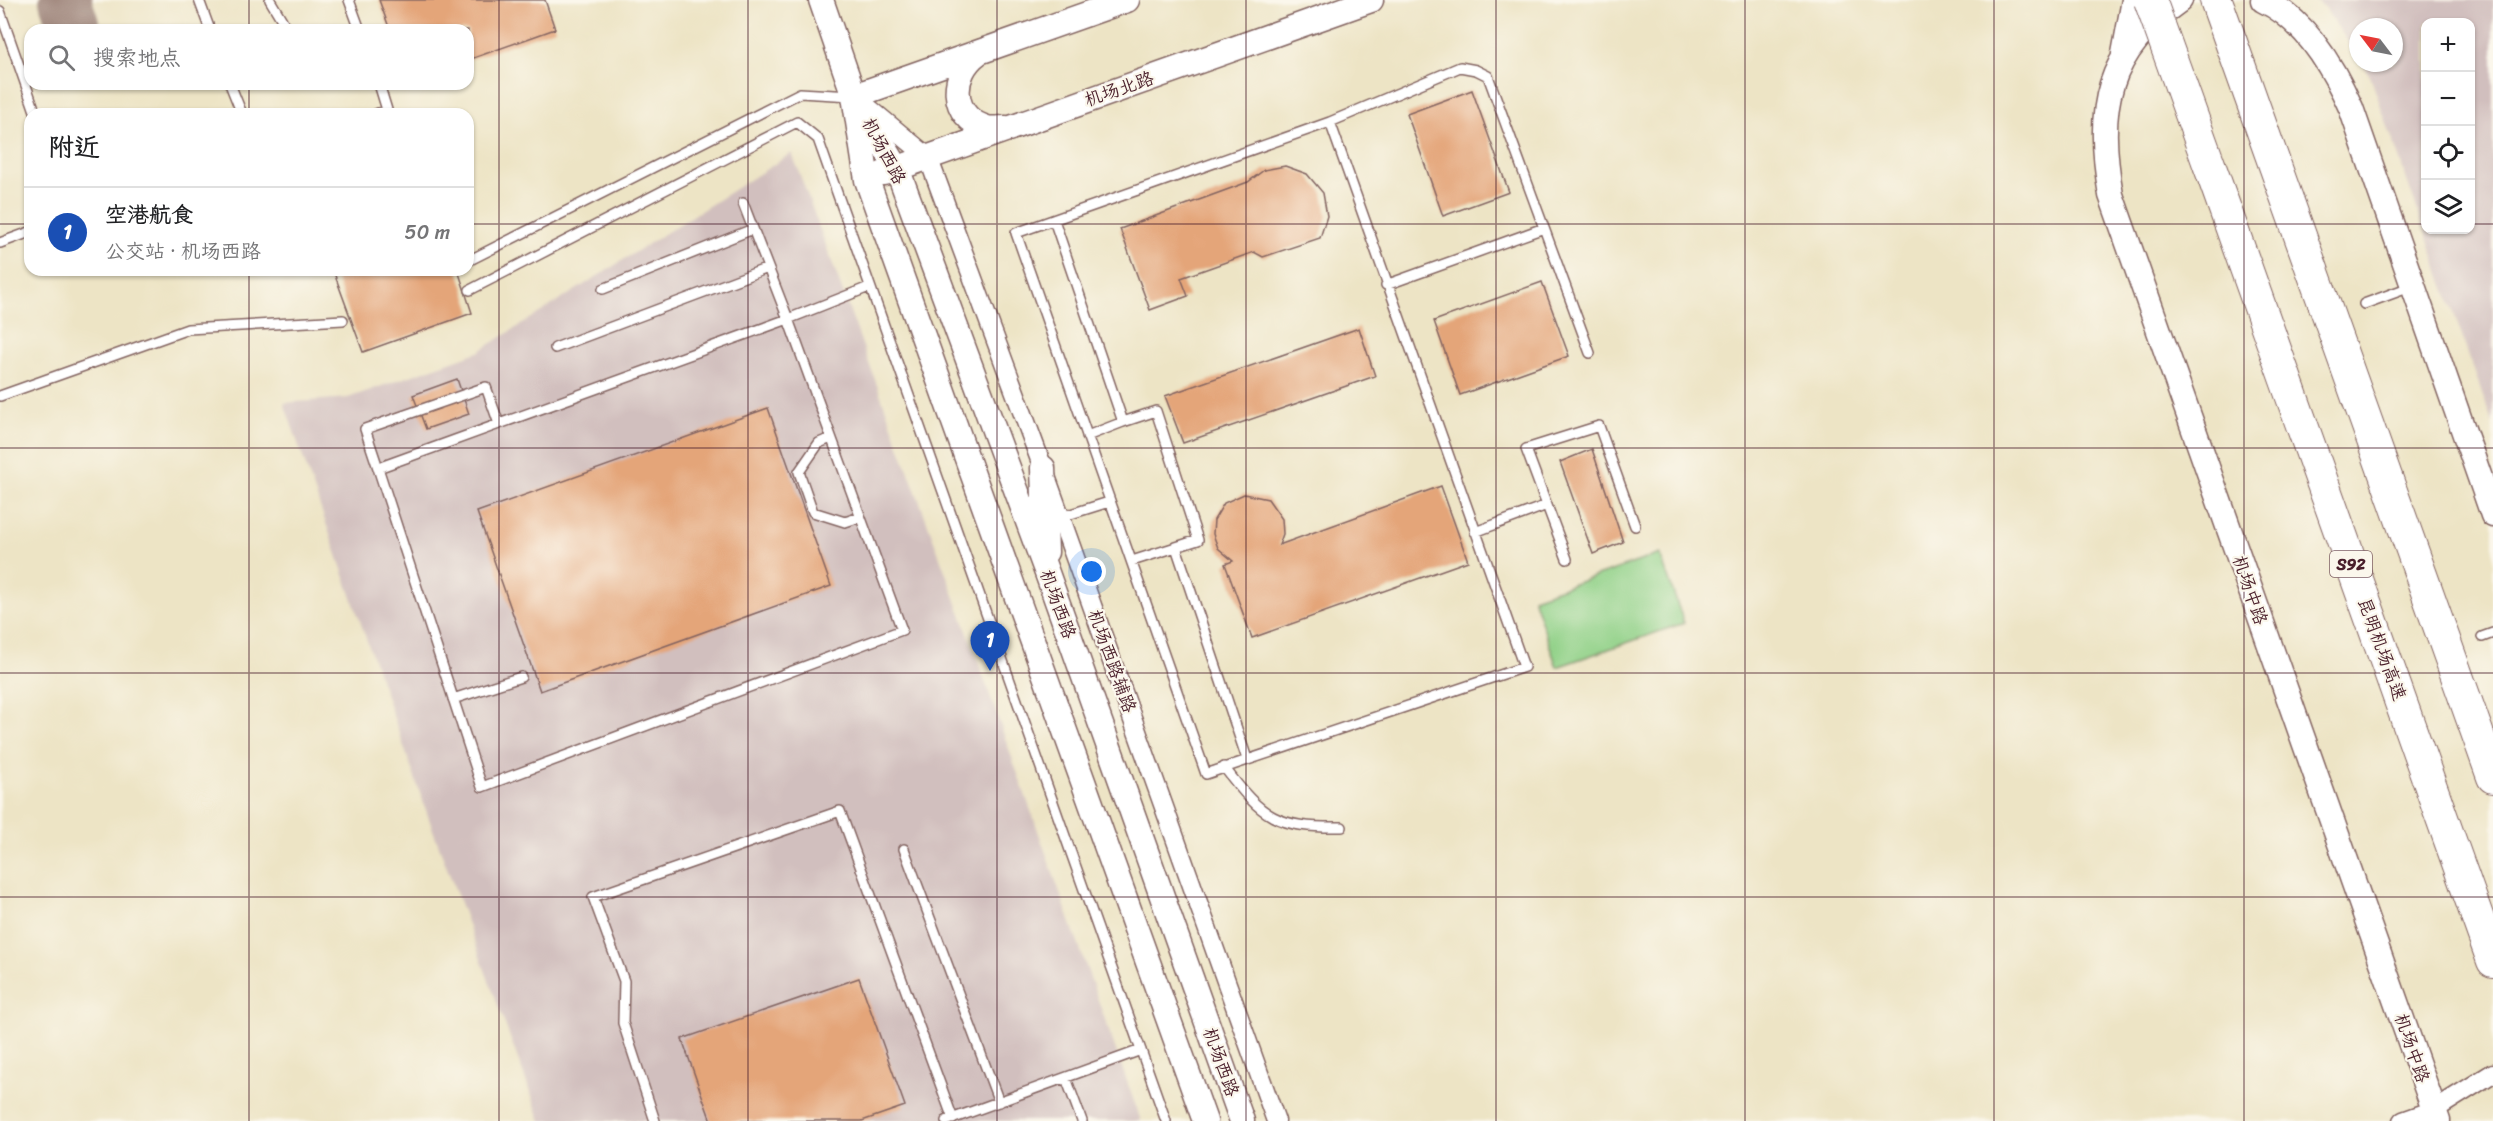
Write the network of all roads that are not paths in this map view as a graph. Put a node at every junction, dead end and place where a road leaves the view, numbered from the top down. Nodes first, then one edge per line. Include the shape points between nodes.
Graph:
1 (199, 0) edge
2 (270, 0) edge
3 (349, 0) edge
4 (821, 0) edge
5 (1127, 0) edge
6 (1371, 0) edge
7 (2134, 0) edge
8 (2150, 0) edge
9 (2180, 0) edge
10 (2216, 0) edge
11 (2263, 0) edge
12 (0, 11) edge
13 (208, 24) edge
14 (284, 24) edge
15 (358, 24) edge
16 (983, 50) junction
17 (2124, 54) junction
18 (24, 80) edge
19 (28, 90) edge
20 (232, 90) edge
21 (381, 90) edge
22 (854, 96) junction
23 (34, 108) edge
24 (240, 108) edge
25 (386, 108) edge
26 (1329, 122) junction
27 (1008, 128) junction
28 (928, 157) junction
29 (897, 168) junction
30 (867, 180) junction
31 (743, 203) dead end
32 (1054, 220) junction
33 (1544, 228) junction
34 (753, 230) junction
35 (24, 234) edge
36 (0, 243) edge
37 (474, 258) edge
38 (768, 268) junction
39 (1386, 285) junction
40 (869, 286) junction
41 (2413, 286) junction
42 (603, 289) dead end
43 (470, 290) dead end
44 (2364, 304) dead end
45 (788, 319) junction
46 (343, 320) dead end
47 (555, 348) dead end
48 (1590, 353) dead end
49 (0, 396) edge
50 (1123, 422) junction
51 (499, 424) junction
52 (1087, 436) junction
53 (831, 438) junction
54 (378, 468) junction
55 (1043, 468) junction
56 (1109, 502) junction
57 (1547, 505) junction
58 (2493, 515) edge
59 (860, 517) junction
60 (1060, 517) junction
61 (1635, 526) dead end
62 (1475, 532) junction
63 (1176, 547) junction
64 (1567, 559) dead end
65 (1132, 561) junction
66 (1047, 573) junction
67 (2493, 633) edge
68 (2482, 637) dead end
69 (521, 677) dead end
70 (453, 699) junction
71 (1247, 759) junction
72 (1224, 767) junction
73 (2493, 777) edge
74 (1342, 827) dead end
75 (904, 849) dead end
76 (2493, 961) edge
77 (1141, 1050) junction
78 (2493, 1073) edge
79 (1066, 1078) junction
80 (999, 1102) junction
81 (2436, 1115) edge
82 (949, 1120) edge
83 (655, 1121) edge
84 (1082, 1121) edge
85 (1166, 1121) edge
86 (1205, 1121) edge
87 (1242, 1121) edge
88 (1276, 1121) edge
89 (2403, 1121) edge

1 - 13 lane
2 - 14 lane
3 - 15 lane
4 - 22 main road, 机场西路
5 - 16 main road
6 - 27 main road, 机场北路
7 - 17 main road, 机场中路
8 - 76 highway, 昆明机场高速 / S92, bridge
9 - 17 main road, 机场中路 via 2155,18
10 - 73 highway
11 - 41 main road via 2295,24 2337,75
12 - 18 lane
16 - 22 main road
16 - 27 main road via 966,62 957,81 958,101 969,118 987,128
17 - 81 main road, 机场中路 via 2106,113 2105,162 2111,195
19 - 23 lane
20 - 24 lane
21 - 25 lane
22 - 28 street
22 - 29 main road, 机场西路
22 - 30 main road, 机场西路
22 - 37 lane via 800,93
26 - 32 lane
26 - 33 lane via 1460,67 1476,70 1488,76
26 - 39 lane
27 - 28 main road, 机场北路
28 - 29 main road, 机场北路
28 - 55 street, 机场西路辅路
29 - 30 main road, 机场北路
29 - 66 main road, 机场西路
30 - 86 main road, 机场西路
31 - 34 lane
32 - 50 lane
32 - 52 lane via 1016,233
33 - 39 lane
33 - 48 lane
34 - 38 lane
34 - 42 lane
35 - 36 lane
38 - 45 lane
38 - 47 lane
39 - 62 lane
40 - 43 lane via 818,139 797,122
40 - 45 lane
40 - 77 lane
41 - 44 lane
41 - 58 main road
45 - 51 lane
45 - 53 lane
46 - 49 lane via 188,330
50 - 52 lane
50 - 63 lane via 1156,411 1198,540
51 - 54 lane
51 - 54 lane via 486,387 365,429
52 - 56 lane
53 - 59 lane
53 - 59 lane via 819,443 799,472 813,512 845,522
54 - 70 lane
55 - 60 street, 机场西路辅路
55 - 66 main road
56 - 60 lane
56 - 65 lane
57 - 61 lane via 1526,449 1599,426
57 - 62 lane
57 - 64 lane
59 - 70 lane via 902,630 482,787
60 - 88 street, 机场西路辅路
62 - 71 lane via 1524,667
63 - 65 lane
63 - 71 lane
65 - 72 lane via 1206,774
66 - 87 main road, 机场西路
67 - 68 lane
69 - 70 lane
71 - 72 lane
72 - 74 lane via 1247,798 1268,816 1303,828
75 - 80 lane
77 - 79 lane
77 - 85 lane
78 - 81 street
79 - 80 lane
79 - 84 lane
80 - 82 lane
81 - 89 street
82 - 83 lane via 840,811 594,897 624,981 623,1023

